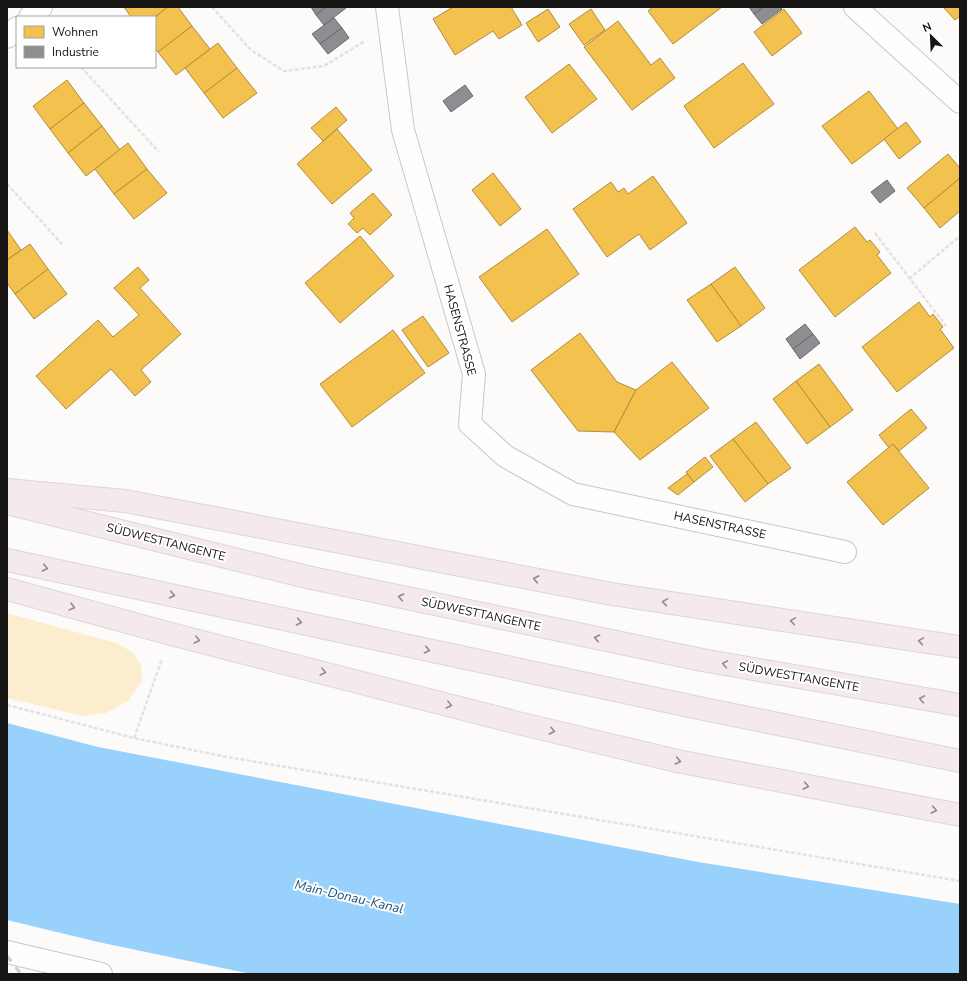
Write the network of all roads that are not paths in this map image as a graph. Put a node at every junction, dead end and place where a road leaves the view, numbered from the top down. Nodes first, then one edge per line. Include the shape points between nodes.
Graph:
1 (41, 7) edge
2 (855, 7) edge
3 (31, 16) edge
4 (388, 17) edge
5 (16, 29) edge
6 (7, 37) edge
7 (960, 102) edge
8 (7, 490) edge
9 (7, 503) edge
10 (845, 552) dead end
11 (7, 560) edge
12 (7, 589) edge
13 (960, 647) edge
14 (960, 705) edge
15 (960, 761) edge
16 (960, 815) edge
17 (7, 952) edge
18 (101, 974) edge

1 - 3 street
2 - 7 street
4 - 10 street, HASENSTRASSE via 403,130 474,374 470,424 505,456 573,494
5 - 6 street
13 -> 8 highway via 612,594 125,501
14 -> 9 highway, SÜDWESTTANGENTE via 702,660 307,577
11 -> 15 highway via 699,708
12 -> 16 highway via 171,634 677,761
17 - 18 street

